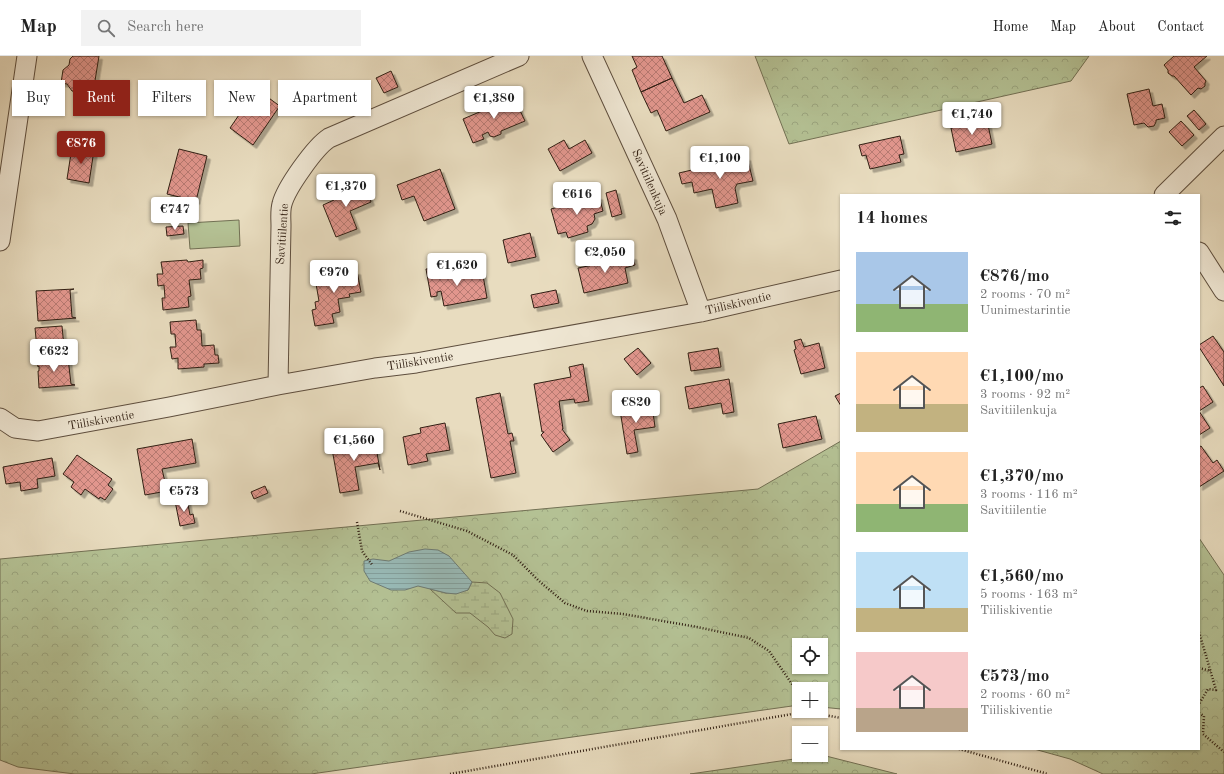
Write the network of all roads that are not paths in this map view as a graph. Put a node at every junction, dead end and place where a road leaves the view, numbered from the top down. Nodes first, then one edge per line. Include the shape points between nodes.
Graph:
1 (27, 56) edge
2 (519, 56) edge
3 (592, 56) edge
4 (1224, 136) edge
5 (1165, 194) edge
6 (0, 241) edge
7 (1200, 254) edge
8 (840, 280) edge
9 (1224, 291) edge
10 (701, 312) junction
11 (278, 384) junction
12 (0, 418) edge

1 - 6 street
2 - 11 street, Savitiilentie via 329,138 305,165 282,204
3 - 10 street, Savitiilenkuja via 667,220
4 - 5 street
7 - 9 street
8 - 10 street, Tiiliskiventie
10 - 11 street, Tiiliskiventie via 424,362
11 - 12 street, Tiiliskiventie via 38,431 15,428

